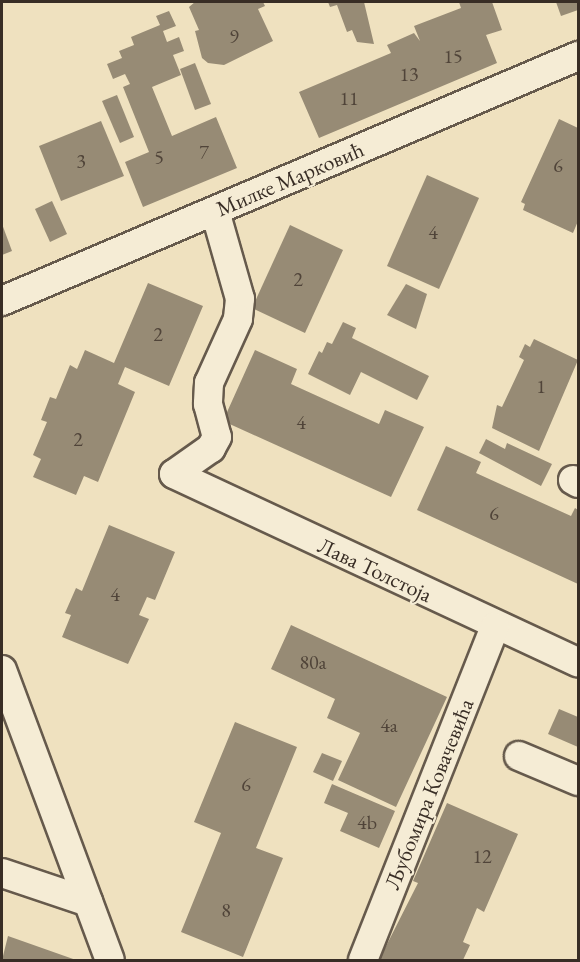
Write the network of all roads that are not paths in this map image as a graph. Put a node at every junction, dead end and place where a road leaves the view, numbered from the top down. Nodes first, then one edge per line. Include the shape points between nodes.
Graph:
1 (579, 57) edge
2 (215, 211) junction
3 (2, 301) edge
4 (495, 627) junction
5 (579, 662) edge
6 (2, 670) edge
7 (519, 756) dead end
8 (579, 781) edge
9 (2, 873) edge
10 (88, 902) junction
11 (110, 960) edge
12 (363, 960) edge

1 - 2 street, Милке Марковић
2 - 3 street, Милке Марковић
2 - 4 street, Лава Толстоја via 240,299 238,319 208,383 208,404 217,437 211,448 174,474
4 - 5 street, Лава Толстоја
4 - 12 street, Љубомира Ковачевића
6 - 10 street
7 - 8 street
9 - 10 street
10 - 11 street

